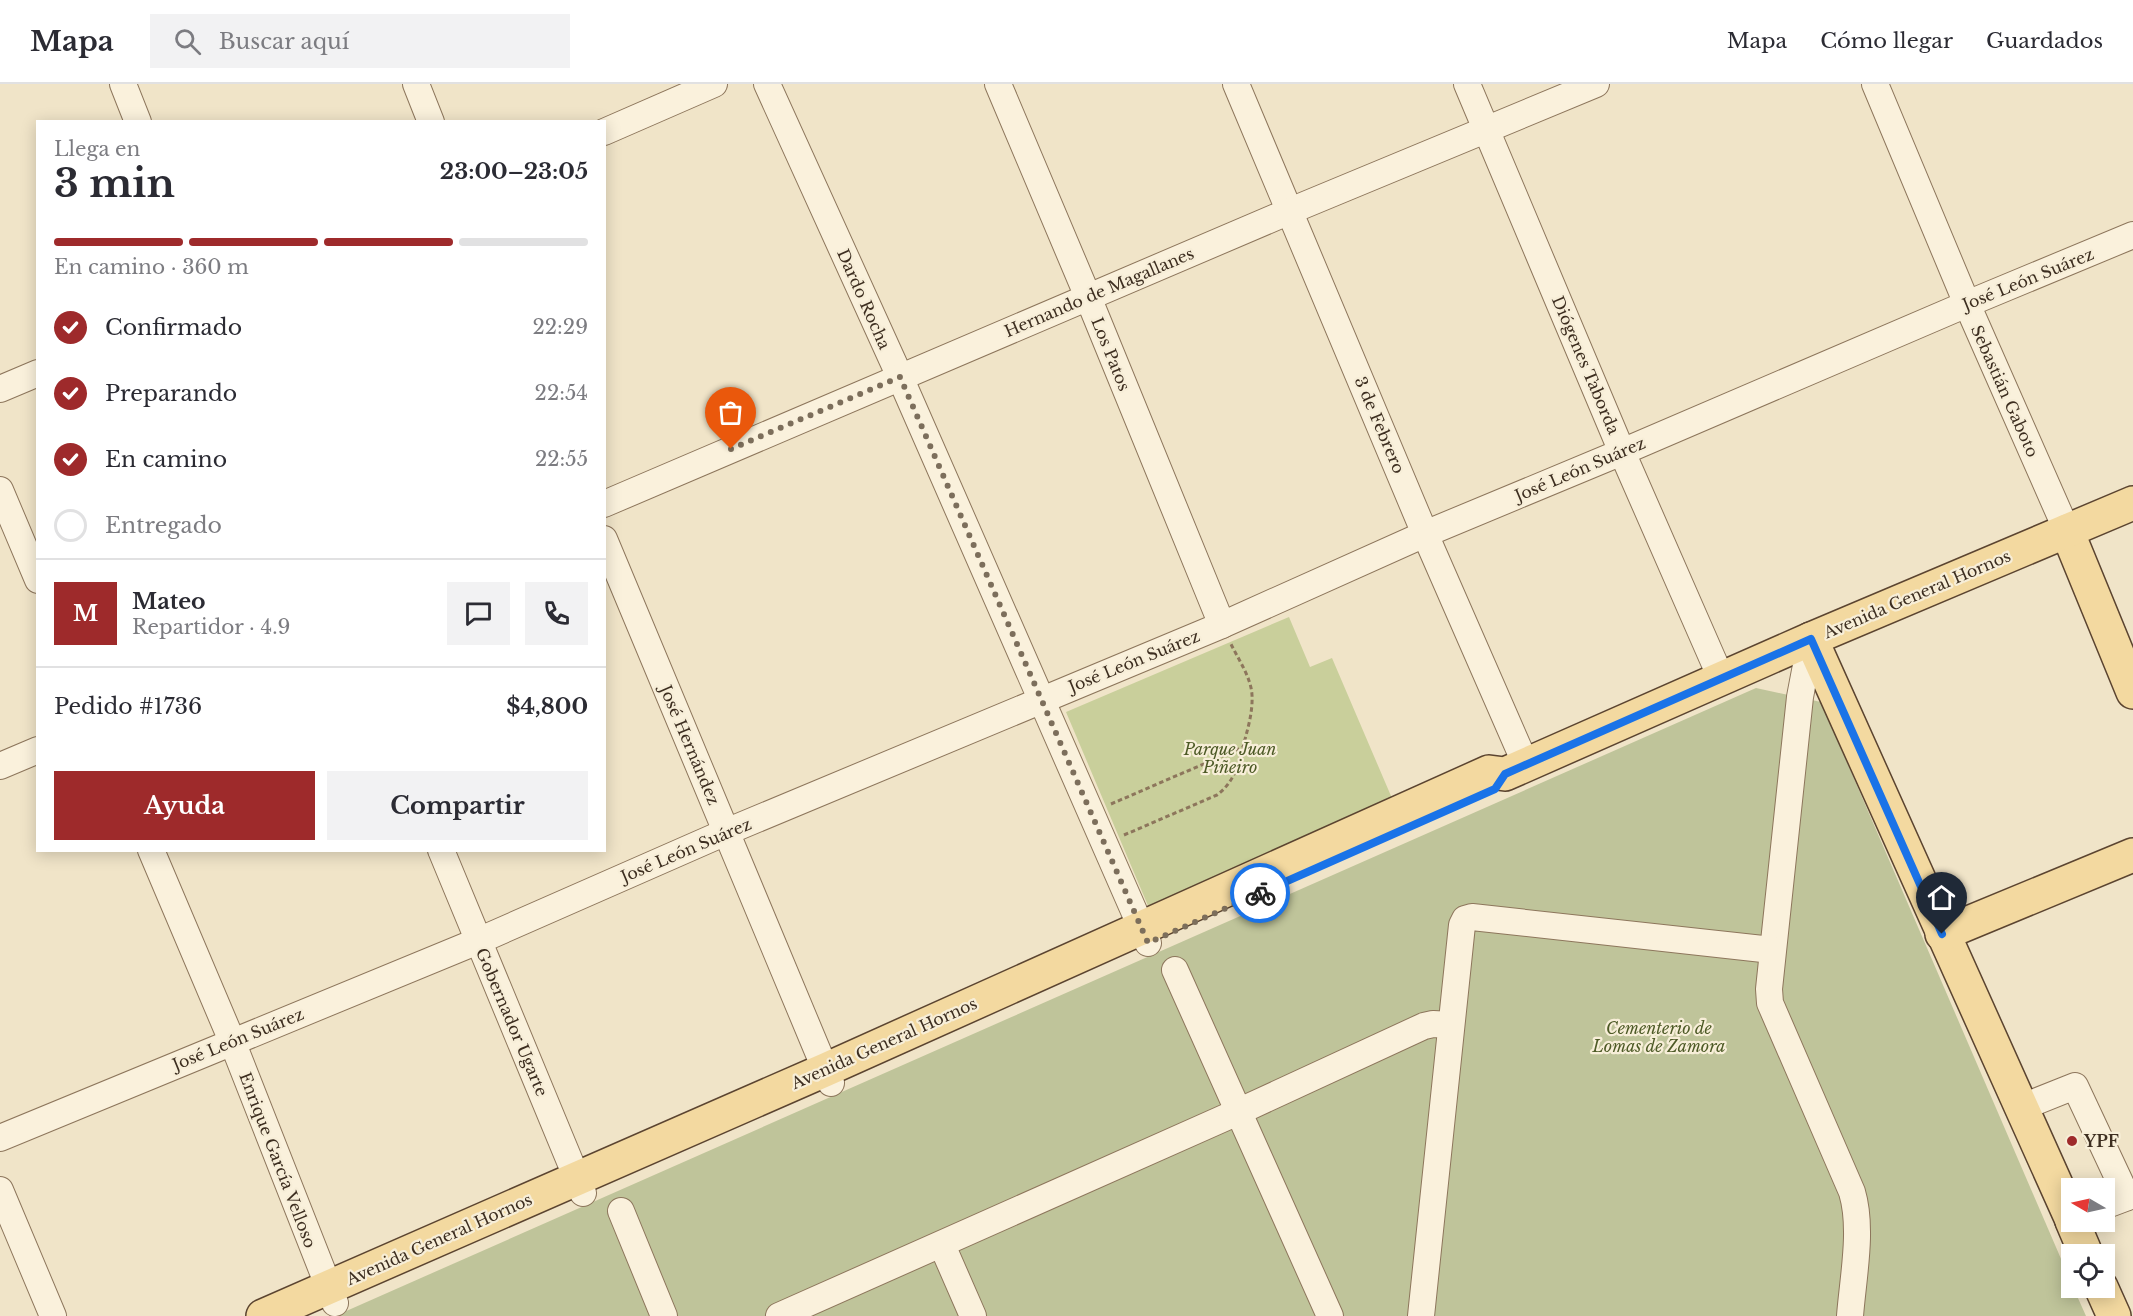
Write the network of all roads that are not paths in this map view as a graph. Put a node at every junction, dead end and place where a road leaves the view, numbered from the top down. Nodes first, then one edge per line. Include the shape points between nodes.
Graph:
1 (123, 84) edge
2 (416, 84) edge
3 (714, 84) edge
4 (767, 84) edge
5 (998, 84) edge
6 (1236, 84) edge
7 (1467, 84) edge
8 (1596, 84) edge
9 (1875, 84) edge
10 (137, 120) edge
11 (430, 120) edge
12 (1486, 129) junction
13 (606, 131) edge
14 (1290, 211) junction
15 (2133, 235) edge
16 (1088, 297) junction
17 (1967, 304) junction
18 (36, 374) edge
19 (900, 377) junction
20 (0, 389) edge
21 (1622, 452) junction
22 (0, 490) edge
23 (606, 503) edge
24 (2133, 503) edge
25 (2067, 531) junction
26 (1425, 534) junction
27 (606, 544) edge
28 (36, 575) edge
29 (1222, 625) junction
30 (1811, 639) junction
31 (1721, 678) junction
32 (2133, 692) edge
33 (1040, 700) junction
34 (36, 751) edge
35 (0, 766) edge
36 (1515, 770) junction
37 (726, 832) junction
38 (152, 852) edge
39 (442, 852) edge
40 (2133, 855) edge
41 (1942, 934) junction
42 (1144, 935) junction
43 (478, 941) junction
44 (1772, 950) junction
45 (1175, 970) dead end
46 (1451, 1025) junction
47 (232, 1041) junction
48 (828, 1077) junction
49 (2020, 1108) junction
50 (1240, 1111) junction
51 (0, 1138) edge
52 (580, 1186) junction
53 (0, 1190) edge
54 (2061, 1196) edge
55 (2122, 1200) edge
56 (621, 1211) dead end
57 (942, 1245) junction
58 (332, 1295) junction
59 (2106, 1298) edge
60 (53, 1316) edge
61 (263, 1316) edge
62 (305, 1316) edge
63 (664, 1316) edge
64 (779, 1316) edge
65 (973, 1316) edge
66 (1330, 1316) edge
67 (1421, 1316) edge
68 (1851, 1316) edge
69 (2114, 1316) edge

1 - 10 street
2 - 11 street
3 - 13 street
4 - 19 street, Dardo Rocha
5 - 16 street, Los Patos
6 - 14 street, 3 de Febrero
7 - 12 street, Diógenes Taborda
8 - 12 street, Hernando de Magallanes
9 - 17 street, Sebastián Gaboto
12 - 14 street, Hernando de Magallanes
12 - 21 street, Diógenes Taborda
14 - 16 street, Hernando de Magallanes
14 - 26 street, 3 de Febrero
15 - 17 street, José León Suárez
16 - 19 street, Hernando de Magallanes
16 - 29 street, Los Patos
17 - 21 street, José León Suárez
17 - 25 street, Sebastián Gaboto
18 - 20 street
19 - 23 street, Hernando de Magallanes
19 - 33 street, Dardo Rocha
21 - 26 street, José León Suárez
21 - 31 street, Diógenes Taborda
22 - 28 street
24 - 25 main road, Avenida General Hornos
25 - 30 main road, Avenida General Hornos
25 - 32 main road
26 - 29 street, José León Suárez
26 - 36 street, 3 de Febrero
27 - 37 street, José Hernández
29 - 33 street, José León Suárez
30 - 31 main road, Avenida General Hornos
30 - 41 main road
30 - 44 street via 1800,697
31 - 36 main road, Avenida General Hornos
33 - 37 street, José León Suárez
33 - 42 street, Dardo Rocha
34 - 35 street
36 - 42 main road, Avenida General Hornos via 1489,772
37 - 43 street, José León Suárez
37 - 48 street, José Hernández
38 - 47 street, Enrique García Velloso
39 - 43 street, Gobernador Ugarte
40 - 41 main road
41 - 49 main road
42 - 48 main road, Avenida General Hornos
43 - 47 street, José León Suárez
43 - 52 street, Gobernador Ugarte
44 - 46 street via 1472,917 1462,925
44 - 68 street via 1770,1003 1856,1206
45 - 50 street
46 - 50 street via 1424,1026
46 - 67 street
47 - 51 street, José León Suárez
47 - 58 street, Enrique García Velloso
48 - 52 main road, Avenida General Hornos
49 - 54 main road
49 - 55 street via 2075,1086
50 - 57 street
50 - 66 street
52 - 58 main road, Avenida General Hornos
53 - 60 street
56 - 63 street
57 - 64 street
57 - 65 street
58 - 61 main road, Avenida General Hornos
58 - 62 main road, Avenida General Hornos
59 - 69 main road

